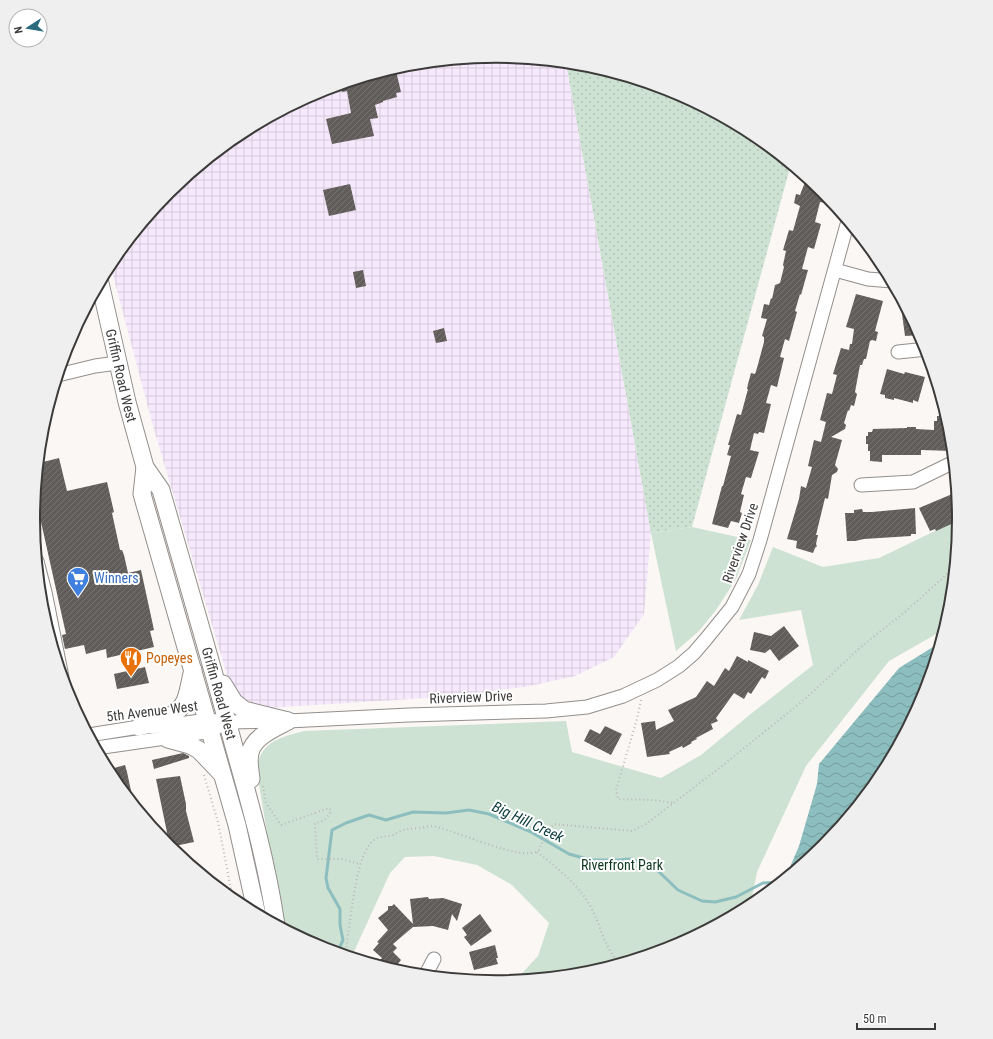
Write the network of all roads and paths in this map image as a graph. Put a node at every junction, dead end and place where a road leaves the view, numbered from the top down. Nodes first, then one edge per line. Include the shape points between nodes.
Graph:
1 (846, 227) edge
2 (835, 270) junction
3 (885, 280) edge
4 (102, 290) edge
5 (920, 350) edge
6 (898, 352) dead end
7 (117, 363) junction
8 (64, 374) edge
9 (949, 464) edge
10 (145, 467) junction
11 (861, 485) dead end
12 (950, 572) edge
13 (212, 663) junction
14 (193, 670) junction
15 (641, 699) dead end
16 (288, 721) junction
17 (228, 722) junction
18 (209, 726) junction
19 (139, 727) junction
20 (93, 733) edge
21 (168, 739) junction
22 (101, 747) edge
23 (223, 776) junction
24 (206, 781) dead end
25 (262, 783) dead end
26 (674, 803) junction
27 (253, 815) junction
28 (538, 851) junction
29 (360, 864) junction
30 (231, 891) edge
31 (255, 907) edge
32 (275, 919) edge
33 (345, 950) edge
34 (434, 959) dead end
35 (617, 960) edge
36 (428, 970) edge

1 - 2 street, Riverview Drive
2 - 3 street via 868,279
2 - 16 street, Riverview Drive via 749,574 732,607 720,623 679,666 639,689 587,707 546,711
4 - 7 main road, Griffin Road West
5 - 6 street
7 - 8 street
7 - 10 main road, Griffin Road West
9 - 11 street via 913,482
10 - 13 main road, Griffin Road West via 161,490
10 - 14 main road, Griffin Road West via 142,494
12 - 26 path via 905,612 862,645 805,699
13 - 16 main road via 230,697 238,706 244,710
13 - 17 main road, Griffin Road West
14 - 18 main road, Griffin Road West
14 - 19 main road via 187,695 181,707 166,719
15 - 26 path via 616,790 618,799
16 - 17 street, Riverview Drive
16 - 27 main road via 261,738 250,750
17 - 18 street, 5th Avenue West
17 - 27 main road, Griffin Road West
18 - 19 street, 5th Avenue West
18 - 21 street, 5th Avenue West
18 - 23 main road, Griffin Road West
19 - 20 street, 5th Avenue West
21 - 22 street, 5th Avenue West
21 - 23 main road via 199,750
23 - 31 main road, Griffin Road West
24 - 30 path via 218,822
25 - 29 path via 266,804 281,825 329,808 331,810 322,822 314,823 317,859 341,859
26 - 28 path via 632,831 554,824
27 - 32 main road, Griffin Road West
28 - 29 path via 509,851 452,831 429,826 408,828 394,835 380,837 371,843
28 - 35 path via 582,894 594,912 608,948
29 - 33 path
34 - 36 street

